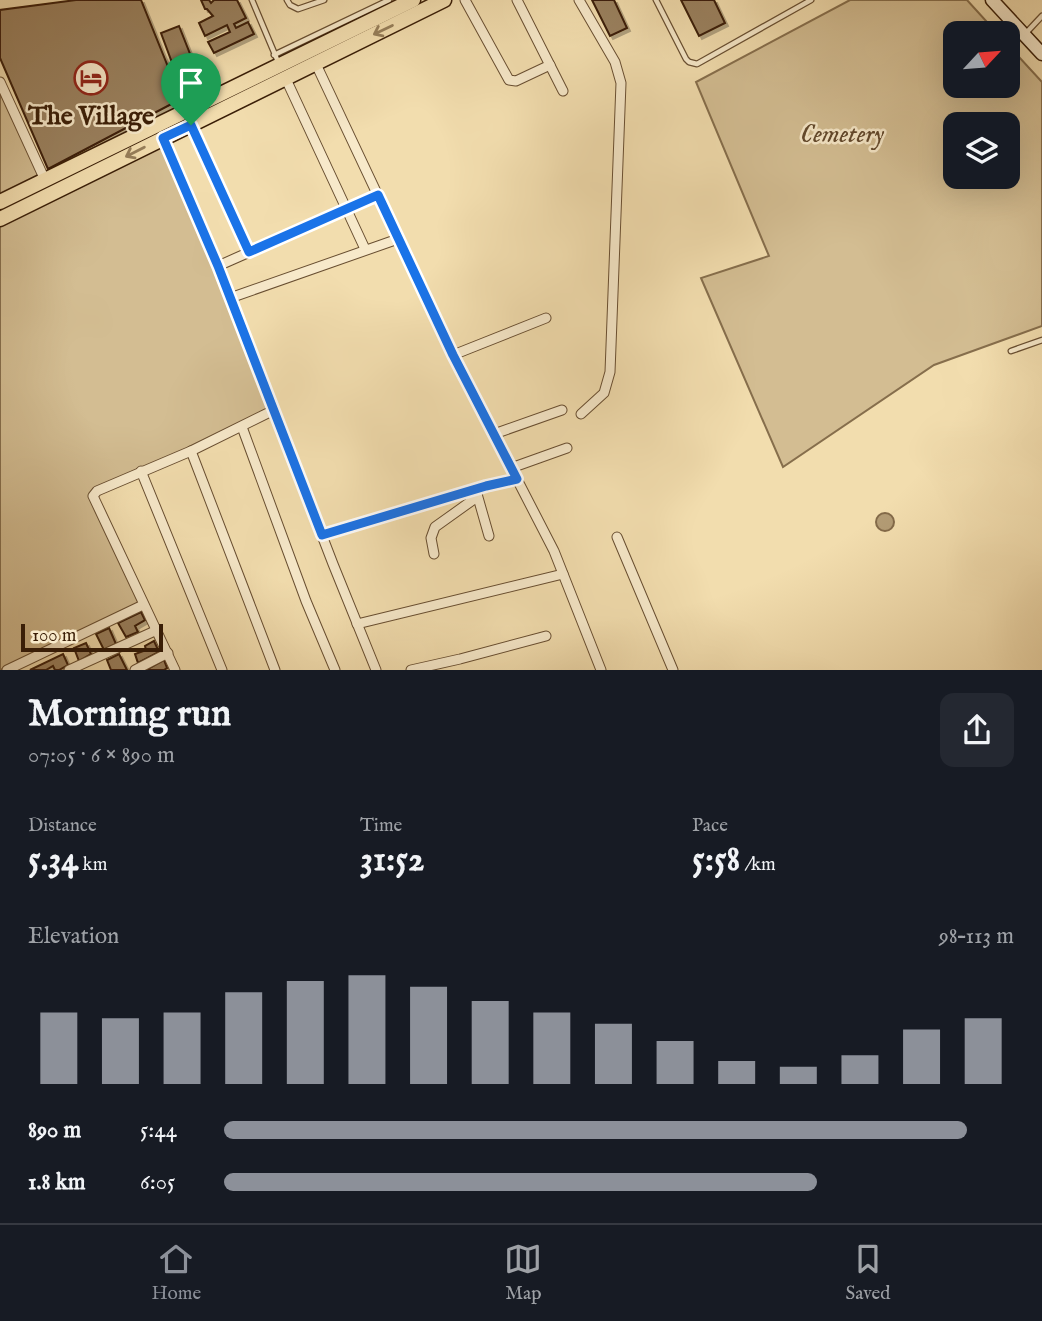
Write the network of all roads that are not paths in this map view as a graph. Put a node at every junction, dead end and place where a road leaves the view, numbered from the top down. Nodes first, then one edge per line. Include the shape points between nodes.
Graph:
1 (252, 0) edge
2 (287, 0) edge
3 (324, 0) edge
4 (389, 0) edge
5 (413, 0) edge
6 (444, 0) edge
7 (465, 0) edge
8 (517, 0) edge
9 (579, 0) edge
10 (656, 0) edge
11 (811, 0) edge
12 (992, 0) edge
13 (1042, 16) edge
14 (1024, 34) junction
15 (1042, 54) edge
16 (315, 62) junction
17 (550, 65) junction
18 (279, 66) junction
19 (0, 82) edge
20 (563, 91) dead end
21 (191, 125) junction
22 (161, 132) junction
23 (45, 180) junction
24 (378, 195) junction
25 (0, 202) edge
26 (348, 209) junction
27 (0, 219) edge
28 (398, 239) junction
29 (365, 249) junction
30 (249, 252) junction
31 (218, 266) junction
32 (230, 298) junction
33 (547, 318) dead end
34 (1042, 340) edge
35 (1011, 351) dead end
36 (453, 355) junction
37 (274, 410) junction
38 (562, 410) dead end
39 (581, 414) dead end
40 (242, 427) junction
41 (494, 434) junction
42 (568, 448) dead end
43 (191, 451) junction
44 (511, 468) junction
45 (141, 471) junction
46 (517, 479) junction
47 (476, 493) junction
48 (322, 535) junction
49 (489, 536) dead end
50 (617, 537) dead end
51 (434, 554) dead end
52 (562, 574) junction
53 (143, 605) junction
54 (357, 624) junction
55 (157, 630) junction
56 (546, 636) dead end
57 (168, 653) junction
58 (6, 670) edge
59 (69, 670) edge
60 (135, 670) edge
61 (175, 670) edge
62 (222, 670) edge
63 (275, 670) edge
64 (335, 670) edge
65 (376, 670) edge
66 (411, 670) edge
67 (601, 670) edge
68 (673, 670) edge

1 - 18 lane
2 - 3 lane via 299,9
4 - 18 lane
5 - 18 main road
6 -> 16 main road
7 - 17 street via 509,80
8 - 17 street
9 - 39 street via 615,62 621,83 610,372 604,393
10 - 11 lane via 686,59 697,64
12 - 14 street
13 - 14 lane
14 - 15 street
16 - 18 main road
16 - 24 street
17 - 20 street
18 - 21 main road
18 - 22 main road
18 - 26 street
19 - 23 street
21 - 22 main road
21 - 30 street
22 - 23 main road
22 -> 27 main road
22 - 31 street
23 - 25 main road
24 - 26 street
24 - 28 street
26 - 29 street
26 - 30 street
28 - 29 street
28 - 36 street
29 - 32 street
30 - 31 street
31 - 32 street
32 - 37 street
33 - 36 street
34 - 35 lane
36 - 41 street
37 - 40 street
37 - 48 street
38 - 41 street
40 - 43 street
40 - 64 street
41 - 44 street
42 - 44 street
43 - 45 street
43 - 63 street
44 - 46 street
45 - 53 street via 93,496
45 - 62 street
46 - 47 street
46 - 52 street
47 - 48 street
47 - 49 street
47 - 51 street via 435,527 431,538
48 - 54 street
50 - 68 street
52 - 54 street
52 - 67 street
53 - 55 street
53 - 58 street
54 - 65 street
55 - 57 street
55 - 59 street
56 - 66 street
57 - 60 street
57 - 61 street

